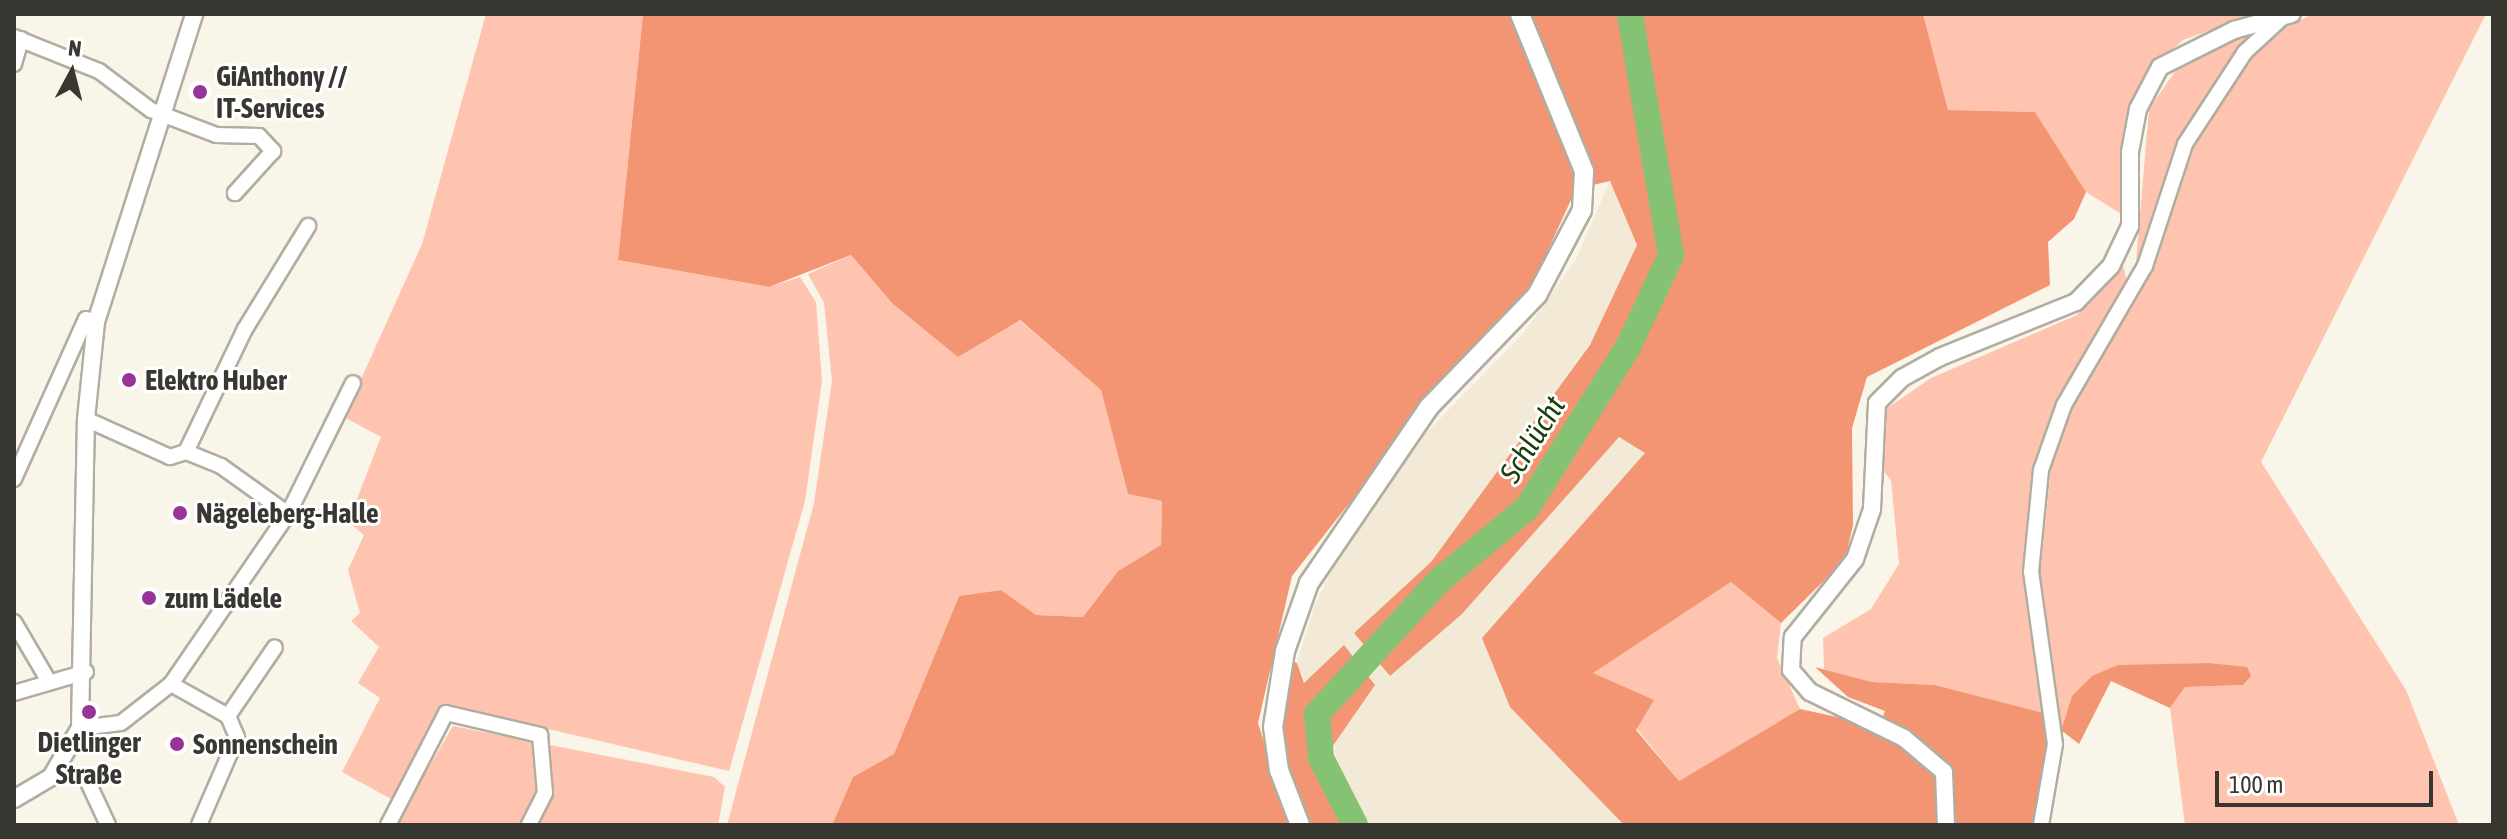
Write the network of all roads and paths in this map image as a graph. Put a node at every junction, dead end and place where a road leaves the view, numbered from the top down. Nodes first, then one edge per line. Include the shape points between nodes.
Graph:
1 (194, 14) edge
2 (1520, 14) edge
3 (2287, 16) edge
4 (18, 38) edge
5 (14, 64) edge
6 (163, 113) junction
7 (235, 193) dead end
8 (308, 226) dead end
9 (96, 322) junction
10 (353, 383) dead end
11 (86, 419) junction
12 (186, 452) junction
13 (14, 479) edge
14 (288, 514) junction
15 (14, 622) edge
16 (275, 647) dead end
17 (86, 672) junction
18 (48, 680) junction
19 (171, 684) junction
20 (14, 693) edge
21 (228, 716) junction
22 (80, 728) junction
23 (87, 780) dead end
24 (14, 799) edge
25 (108, 825) edge
26 (199, 825) edge
27 (388, 825) edge
28 (529, 825) edge
29 (1300, 825) edge
30 (1946, 825) edge
31 (2041, 825) edge

1 - 6 street
2 - 29 main road via 1584,171 1582,210 1547,282 1429,407 1309,583 1285,651 1273,727
3 - 30 street via 2234,30 2160,67 2138,109 2130,152 2130,226 2111,266 2076,302 1940,357 1902,378 1877,403 1872,509 1855,559 1793,637 1791,670 1810,692 1904,738 1944,772
3 - 31 street via 2245,52 2185,144 2145,266 2064,405 2041,470 2031,572 2055,744
4 - 5 street
4 - 6 street via 99,71
6 - 7 street via 216,135 259,136 273,151
6 - 9 street
8 - 12 street via 245,329
9 - 11 street
9 - 13 street via 86,319
10 - 14 street
11 - 12 street via 170,457
11 - 17 street
12 - 14 street via 221,466
14 - 19 street
15 - 18 street
16 - 21 street
17 - 18 street
17 - 22 street
18 - 20 street
19 - 21 street
19 - 22 street via 121,723
21 - 26 street via 237,737
22 - 24 street via 51,777
23 - 25 street
27 - 28 street via 446,713 540,735 545,793

